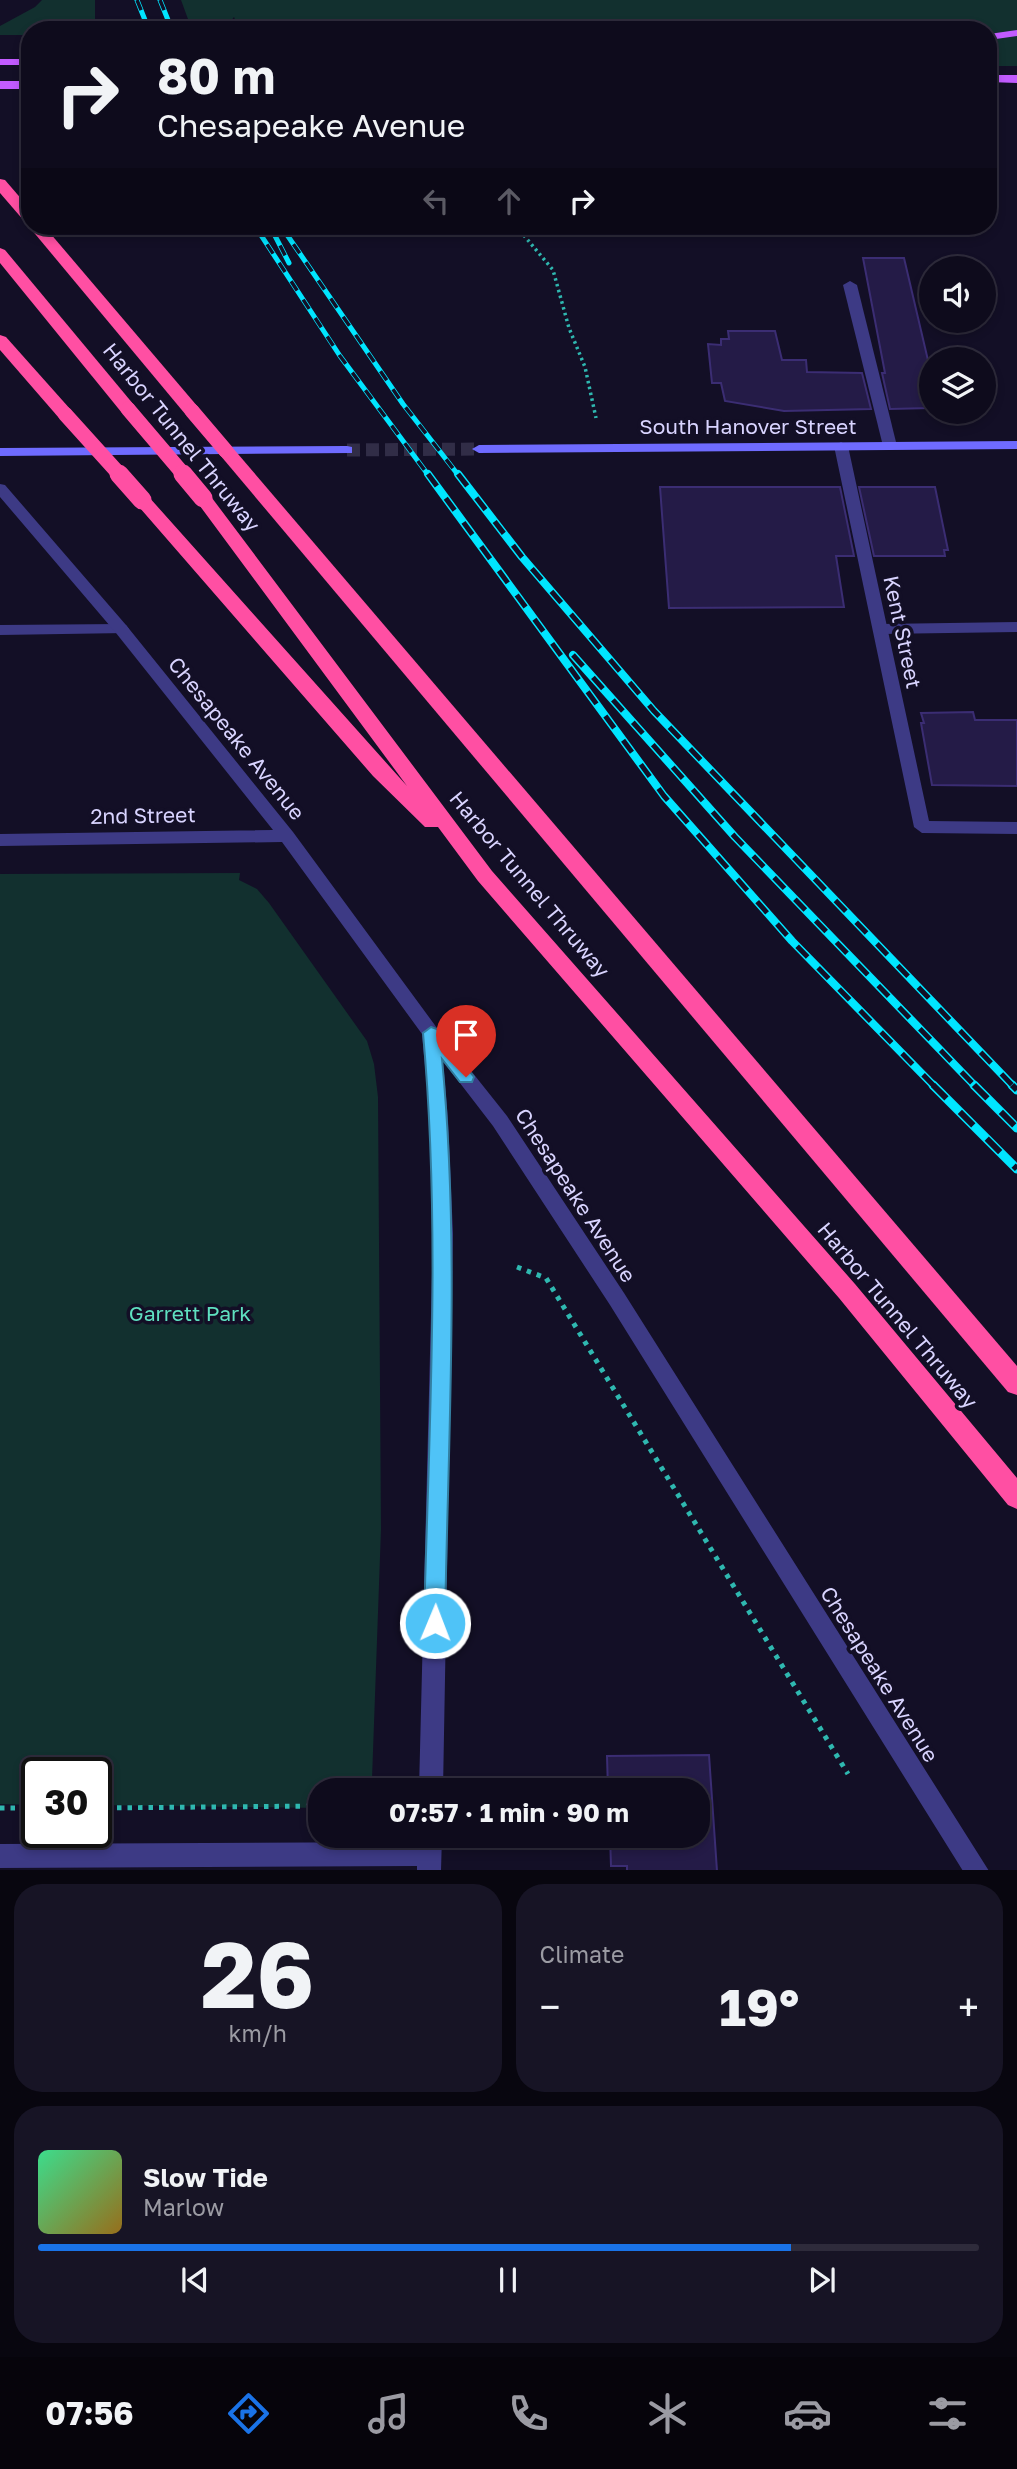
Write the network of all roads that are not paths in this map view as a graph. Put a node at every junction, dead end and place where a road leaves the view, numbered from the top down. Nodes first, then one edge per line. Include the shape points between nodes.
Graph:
1 (1017, 33) edge
2 (997, 36) edge
3 (0, 62) edge
4 (21, 62) edge
5 (997, 79) edge
6 (1017, 79) edge
7 (0, 85) edge
8 (21, 85) edge
9 (0, 183) edge
10 (21, 208) edge
11 (44, 235) edge
12 (0, 253) edge
13 (850, 285) dead end
14 (0, 340) edge
15 (1017, 445) edge
16 (841, 446) junction
17 (890, 446) junction
18 (479, 449) tunnel mouth
19 (347, 450) tunnel mouth
20 (0, 452) edge
21 (0, 488) edge
22 (1017, 627) edge
23 (121, 629) junction
24 (881, 629) junction
25 (0, 630) edge
26 (1017, 828) edge
27 (288, 836) junction
28 (0, 840) edge
29 (485, 876) junction
30 (431, 1033) junction
31 (1017, 1384) edge
32 (1017, 1497) edge
33 (431, 1778) edge
34 (430, 1854) edge
35 (0, 1856) edge
36 (976, 1870) edge

1 - 2 main road
3 - 4 main road
5 - 6 main road
7 - 8 main road
9 - 10 highway
11 - 31 highway, Harbor Tunnel Thruway, bridge
12 - 29 highway, Harbor Tunnel Thruway, bridge via 203,498
13 - 17 street
14 - 29 highway, bridge via 380,771
15 - 17 main road, South Hanover Street
16 - 17 main road, South Hanover Street
16 - 18 main road, South Hanover Street
16 - 24 street, Kent Street
19 - 20 main road
21 - 23 street, Chesapeake Avenue
22 - 24 street
23 - 25 street
23 - 27 street, Chesapeake Avenue
24 - 26 street, Kent Street via 922,827
27 - 28 street, 2nd Street
27 - 30 street, Chesapeake Avenue
29 - 32 highway, Harbor Tunnel Thruway via 847,1291
30 - 33 street via 443,1234
30 - 36 street, Chesapeake Avenue via 500,1121 617,1298
34 - 35 street

